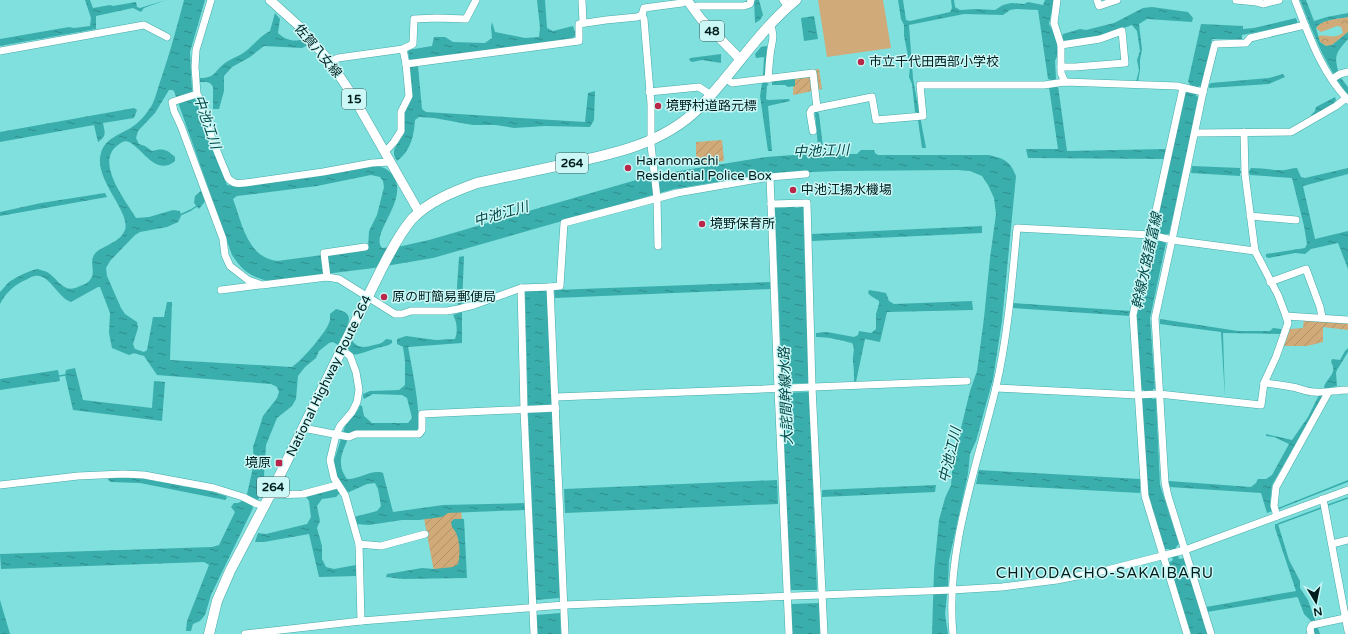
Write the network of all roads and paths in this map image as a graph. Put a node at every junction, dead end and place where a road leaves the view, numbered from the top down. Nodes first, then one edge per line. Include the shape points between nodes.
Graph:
1 (211, 0) edge
2 (270, 0) edge
3 (476, 0) edge
4 (582, 0) edge
5 (751, 0) edge
6 (796, 0) edge
7 (1057, 0) edge
8 (1097, 0) edge
9 (1117, 0) edge
10 (1236, 0) edge
11 (1279, 0) edge
12 (1295, 0) edge
13 (1255, 1) edge
14 (689, 3) edge
15 (786, 3) edge
16 (642, 15) junction
17 (583, 23) junction
18 (770, 24) junction
19 (1306, 25) junction
20 (167, 37) dead end
21 (1060, 41) junction
22 (403, 48) junction
23 (0, 51) edge
24 (740, 59) junction
25 (330, 62) junction
26 (410, 64) junction
27 (1061, 67) junction
28 (1348, 72) edge
29 (1335, 76) junction
30 (725, 78) junction
31 (768, 79) junction
32 (1065, 82) junction
33 (1185, 88) junction
34 (649, 92) junction
35 (1201, 92) junction
36 (197, 94) junction
37 (711, 95) junction
38 (1347, 99) edge
39 (817, 108) junction
40 (813, 131) dead end
41 (1244, 132) junction
42 (1195, 133) junction
43 (651, 140) junction
44 (385, 152) junction
45 (391, 162) junction
46 (806, 174) dead end
47 (770, 177) junction
48 (657, 198) junction
49 (771, 204) junction
50 (419, 212) junction
51 (1250, 216) junction
52 (1296, 220) dead end
53 (1153, 236) junction
54 (1169, 240) junction
55 (658, 246) dead end
56 (365, 247) dead end
57 (1255, 251) junction
58 (327, 277) junction
59 (1270, 282) junction
60 (262, 285) junction
61 (521, 288) junction
62 (221, 290) dead end
63 (550, 291) junction
64 (368, 297) junction
65 (1286, 316) junction
66 (1322, 317) junction
67 (1348, 320) edge
68 (344, 347) junction
69 (968, 381) dead end
70 (1264, 383) junction
71 (812, 388) junction
72 (996, 388) junction
73 (778, 389) junction
74 (1348, 390) edge
75 (1328, 393) junction
76 (1157, 394) junction
77 (1140, 395) junction
78 (556, 397) junction
79 (556, 408) junction
80 (524, 410) junction
81 (303, 428) junction
82 (342, 436) junction
83 (0, 485) edge
84 (337, 485) junction
85 (1348, 490) edge
86 (270, 495) junction
87 (1322, 500) junction
88 (260, 505) junction
89 (1278, 516) junction
90 (425, 534) dead end
91 (1348, 540) edge
92 (359, 544) junction
93 (1332, 544) junction
94 (1182, 551) junction
95 (1167, 555) junction
96 (952, 590) junction
97 (822, 595) junction
98 (787, 596) junction
99 (564, 605) junction
100 (533, 608) junction
101 (1345, 618) junction
102 (361, 621) junction
103 (1348, 631) edge
104 (209, 634) edge
105 (245, 634) edge
106 (534, 634) edge
107 (565, 634) edge
108 (789, 634) edge
109 (824, 634) edge
110 (953, 634) edge
111 (1187, 634) edge
112 (1211, 634) edge
113 (1311, 634) edge

1 - 36 street via 196,50
2 - 25 main road, 佐賀八女線 / 15 via 300,27
3 - 22 street via 466,19 414,19 413,44
4 - 17 street
5 - 14 street via 750,4 744,6 698,6
6 - 15 highway, 264
7 - 21 street via 1054,23
8 - 9 street via 1099,6
10 - 13 street
11 - 13 street via 1264,4
12 - 19 street
14 - 16 street via 644,8
14 - 24 main road, 48
15 - 18 highway, 264
16 - 17 street
16 - 34 street
17 - 26 street via 579,24 579,41
18 - 24 highway, 264
18 - 31 street via 774,41
19 - 29 street via 1318,56
19 - 35 street via 1250,38 1246,43 1215,44
20 - 23 street via 144,25
21 - 27 street
21 - 27 street via 1100,39 1122,31 1125,63
22 - 25 street via 338,58
22 - 26 street
24 - 30 highway, 264
25 - 44 main road, 佐賀八女線 / 15
26 - 44 street via 409,96 401,112 400,131
27 - 32 street
28 - 29 street
29 - 38 street
30 - 31 street via 732,83
30 - 37 highway, 264
31 - 39 street via 813,73
32 - 33 street
32 - 39 street via 920,85 923,116 915,117 876,120 872,97
33 - 35 street
33 - 53 street
34 - 37 street via 699,87
34 - 43 street
35 - 42 street
36 - 45 street via 228,178 236,184
36 - 60 street via 172,102 174,111 223,239 225,255 230,266 248,280
37 - 43 highway, 264 via 682,122
38 - 41 street via 1291,132
39 - 40 street via 812,109 810,113
41 - 42 street
41 - 51 street
42 - 54 street
43 - 48 street
43 - 50 highway, 264 via 606,155 477,183 433,202
44 - 45 main road, 佐賀八女線 / 15
45 - 50 main road, 佐賀八女線 / 15
46 - 47 street
47 - 48 street
47 - 49 street
48 - 55 street
48 - 63 street via 564,223 560,286
49 - 71 street via 807,203
49 - 73 street
50 - 64 highway, National Highway Route 264 / 264 via 394,245
51 - 52 street
51 - 57 street
53 - 54 street
53 - 72 street via 1017,228 1009,311
53 - 77 street via 1133,315
54 - 57 street
54 - 76 street via 1154,318
56 - 58 street via 324,253
57 - 59 street
58 - 60 street
58 - 64 street via 339,279
59 - 65 street
59 - 66 street via 1306,269
60 - 62 street
61 - 63 street
61 - 64 street via 461,309 411,311 402,314 395,314
61 - 80 street
63 - 78 street
64 - 68 highway, National Highway Route 264 / 264
65 - 66 street
65 - 70 street via 1286,332
66 - 67 street
68 - 81 highway, National Highway Route 264 / 264
68 - 82 street via 356,372 359,390 352,412 340,426
69 - 71 street
70 - 75 street
70 - 76 street via 1261,405
71 - 73 street
71 - 97 street
72 - 77 street
72 - 96 street via 960,535
73 - 78 street
73 - 98 street
74 - 75 street
75 - 89 street via 1276,487 1274,506
76 - 77 street
76 - 94 street via 1166,485
77 - 95 street via 1143,486
78 - 79 street
79 - 80 street
79 - 99 street
80 - 82 street via 422,414 422,430 419,434
80 - 100 street
81 - 82 street
81 - 86 highway, National Highway Route 264 / 264
82 - 84 street via 330,460
83 - 88 street via 78,476 144,475 214,488
84 - 86 street via 303,494
84 - 92 street via 345,495
85 - 87 street
86 - 88 highway, National Highway Route 264 / 264
87 - 89 street
87 - 93 street
88 - 104 highway, National Highway Route 264 / 264 via 220,595
89 - 94 street
90 - 92 street via 382,546
91 - 93 street
92 - 102 street
93 - 101 street
94 - 95 street
94 - 112 street via 1186,555
95 - 96 street via 1057,580
95 - 111 street
96 - 97 street
96 - 110 street
97 - 98 street
97 - 109 street
98 - 99 street
98 - 108 street
99 - 100 street
99 - 107 street
100 - 102 street
100 - 106 street
101 - 103 street
101 - 113 street via 1314,624 1310,629
102 - 105 street

